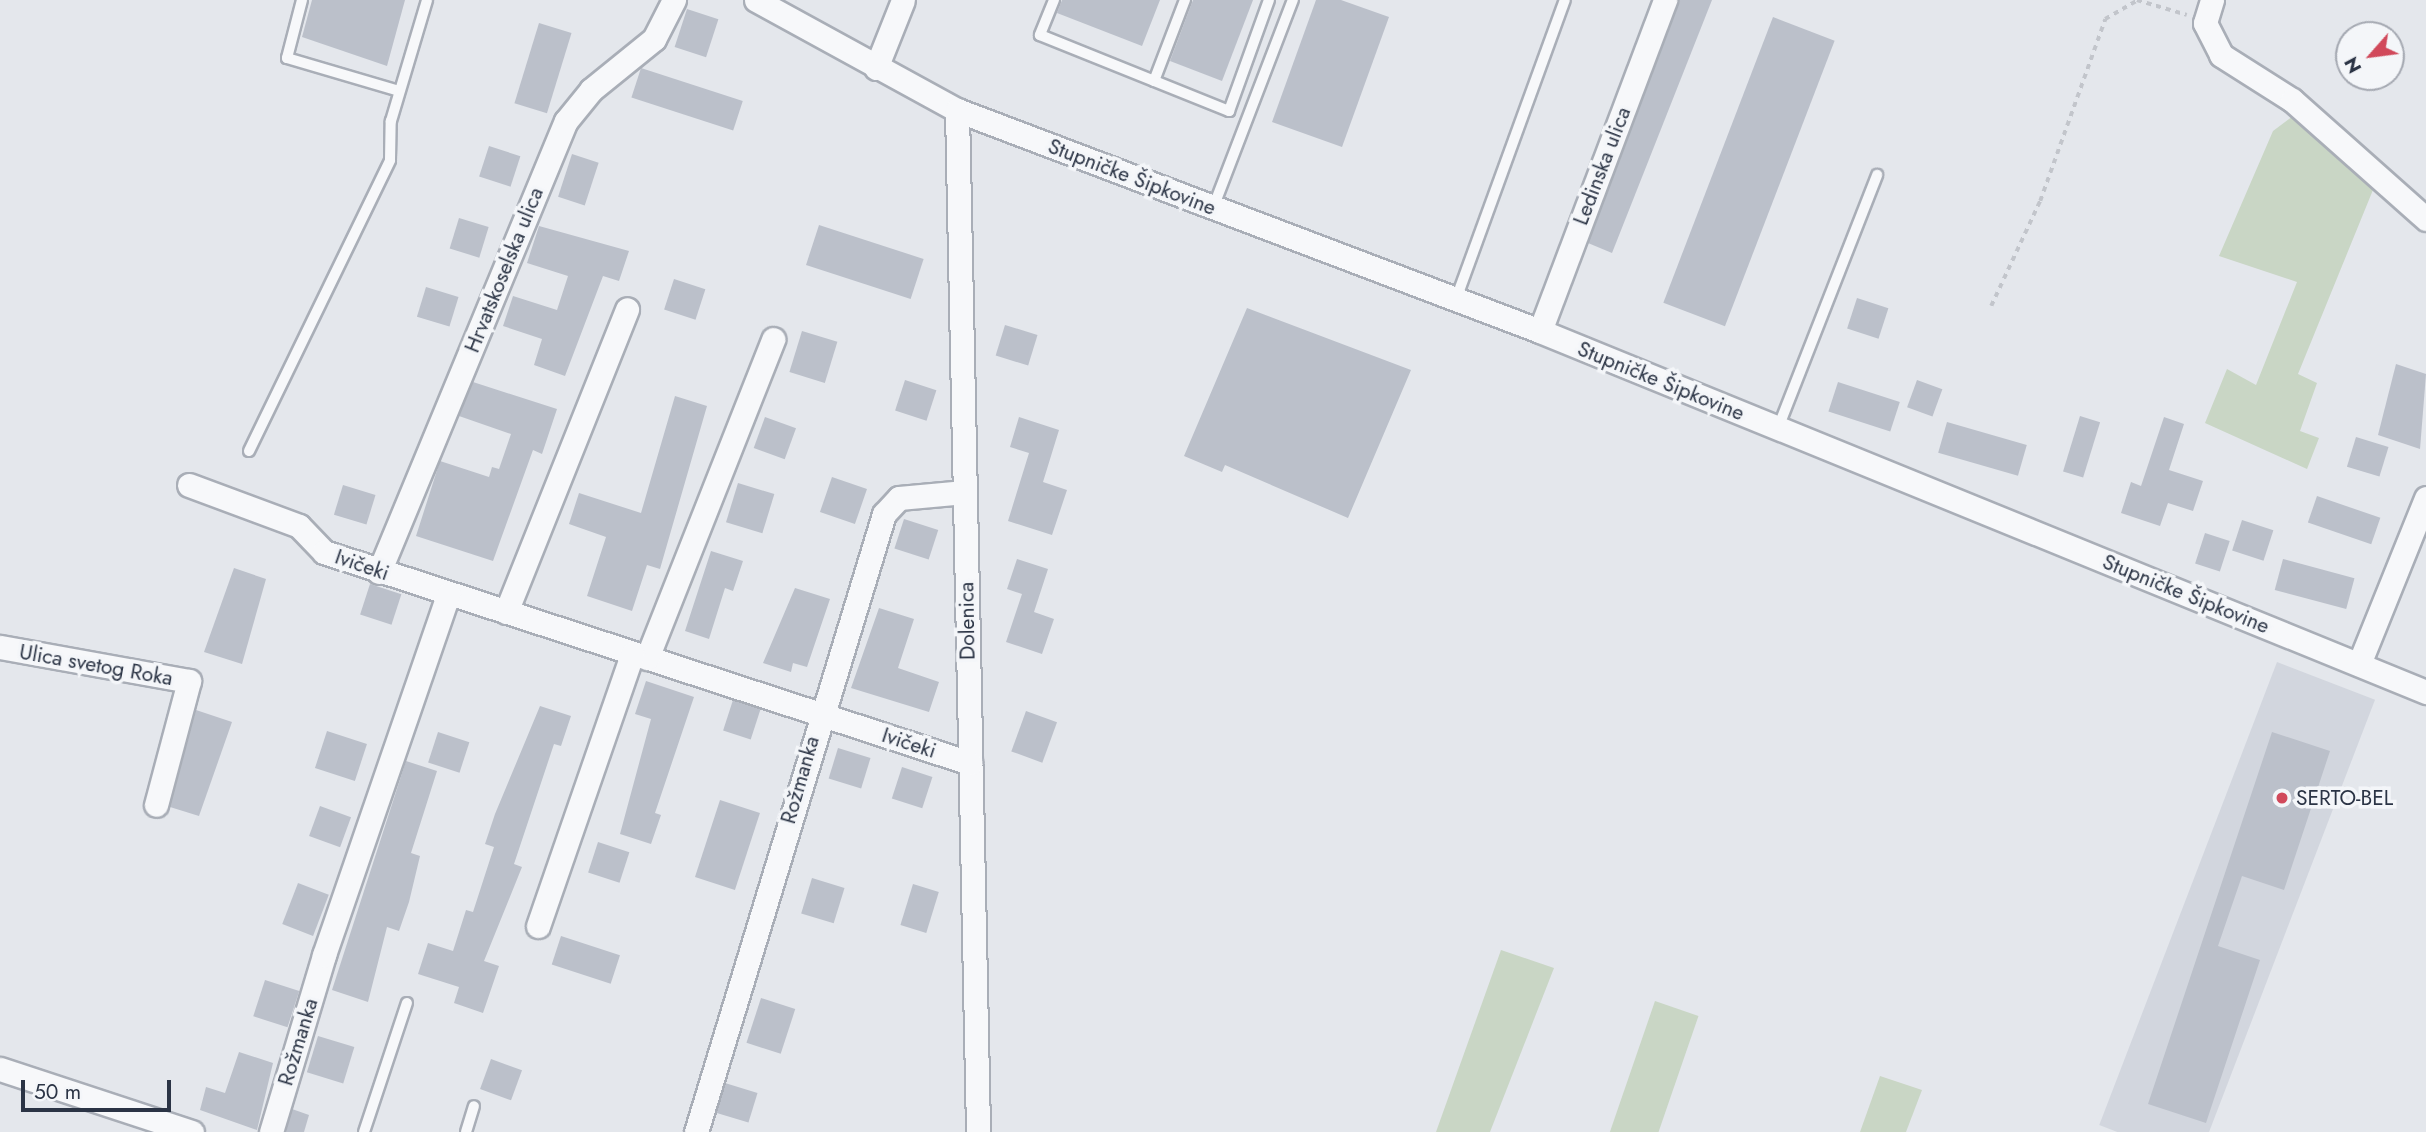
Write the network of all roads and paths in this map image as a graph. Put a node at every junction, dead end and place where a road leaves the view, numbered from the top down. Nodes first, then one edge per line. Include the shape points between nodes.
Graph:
1 (302, 0) edge
2 (427, 0) edge
3 (674, 0) edge
4 (756, 0) edge
5 (903, 0) edge
6 (1054, 0) edge
7 (1185, 0) edge
8 (1269, 0) edge
9 (1293, 0) edge
10 (1565, 0) edge
11 (1665, 0) edge
12 (2137, 0) edge
13 (2209, 8) edge
14 (877, 68) junction
15 (1154, 81) junction
16 (399, 91) junction
17 (957, 110) junction
18 (1877, 175) dead end
19 (1213, 208) junction
20 (2426, 219) edge
21 (1456, 299) junction
22 (1991, 306) dead end
23 (627, 309) dead end
24 (1540, 331) junction
25 (773, 339) dead end
26 (1778, 428) junction
27 (249, 451) dead end
28 (189, 485) dead end
29 (965, 492) junction
30 (2426, 498) edge
31 (379, 572) junction
32 (447, 594) junction
33 (506, 612) junction
34 (0, 647) edge
35 (640, 656) junction
36 (2359, 664) junction
37 (2426, 692) edge
38 (819, 714) junction
39 (970, 763) junction
40 (156, 805) dead end
41 (538, 926) dead end
42 (407, 1003) dead end
43 (0, 1069) edge
44 (474, 1107) dead end
45 (146, 1125) edge
46 (192, 1132) edge
47 (271, 1132) edge
48 (364, 1132) edge
49 (466, 1132) edge
50 (696, 1132) edge
51 (978, 1132) edge

1 - 16 lane via 287,58
2 - 16 lane
3 - 31 street, Hrvatskoselska ulica via 654,38 590,90 566,121
4 - 14 street
5 - 14 street
6 - 15 lane via 1040,36
7 - 15 lane
8 - 15 lane via 1229,111
9 - 19 lane
10 - 21 lane
11 - 24 street, Ledinska ulica
12 - 13 path
12 - 22 path via 2105,19 2040,201
13 - 20 street via 2208,36 2221,55 2292,100
14 - 17 street
16 - 27 lane via 390,160
17 - 19 street, Stupničke Šipkovine
17 - 29 street, Dolenica
18 - 26 lane
19 - 21 street, Stupničke Šipkovine
21 - 24 street, Stupničke Šipkovine
23 - 33 street
24 - 26 street, Stupničke Šipkovine
25 - 35 street
26 - 36 street, Stupničke Šipkovine
28 - 31 street, Ivičeki via 299,526 324,552
29 - 38 street, Rožmanka via 899,498 884,514
29 - 39 street, Dolenica
30 - 36 street
31 - 32 street, Ivičeki
32 - 33 street, Ivičeki
32 - 47 street, Rožmanka via 324,955
33 - 35 street, Ivičeki
34 - 40 street, Ulica svetog Roka via 189,681
35 - 38 street, Ivičeki
35 - 41 street
36 - 37 street, Stupničke Šipkovine
38 - 39 street, Ivičeki
38 - 50 street, Rožmanka
39 - 51 street, Dolenica
42 - 48 lane
43 - 45 street
44 - 49 lane
45 - 46 street

